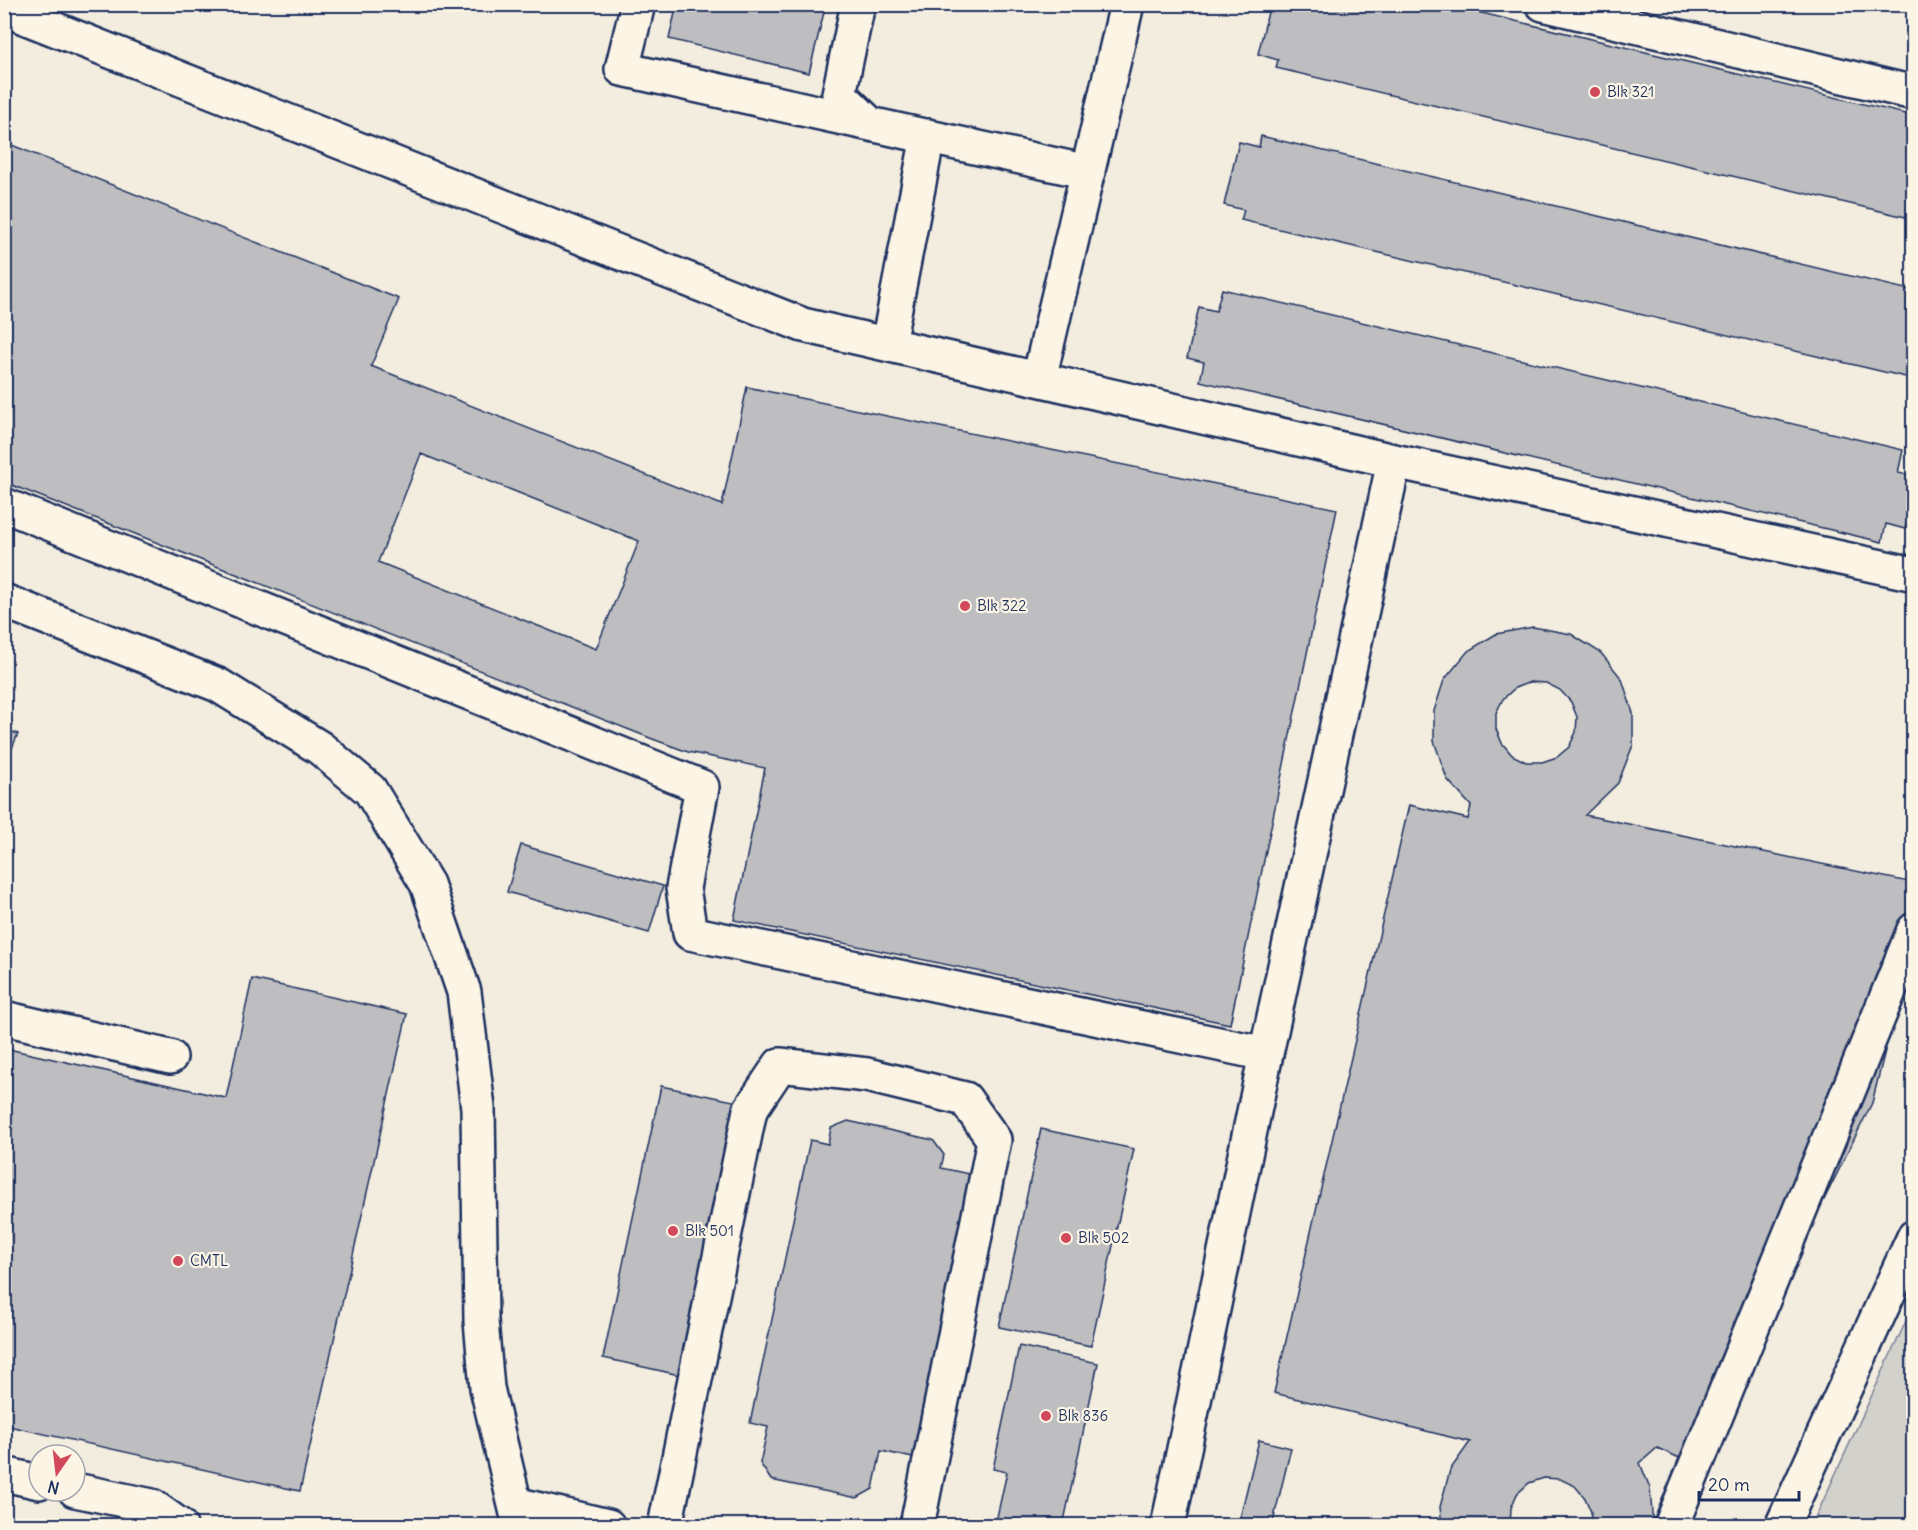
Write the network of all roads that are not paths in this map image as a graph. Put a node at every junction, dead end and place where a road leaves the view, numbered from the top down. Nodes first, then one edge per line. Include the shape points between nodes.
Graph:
1 (638, 4) edge
2 (858, 4) edge
3 (1127, 4) edge
4 (1543, 4) edge
5 (4, 9) edge
6 (1914, 93) edge
7 (870, 124) junction
8 (927, 136) junction
9 (1088, 172) junction
10 (888, 344) junction
11 (1039, 379) junction
12 (1394, 460) junction
13 (4, 504) edge
14 (1914, 574) edge
15 (4, 601) edge
16 (1914, 930) edge
17 (4, 1018) edge
18 (1266, 1054) junction
19 (170, 1058) dead end
20 (1914, 1237) edge
21 (4, 1474) edge
22 (27, 1479) edge
23 (87, 1492) edge
24 (517, 1515) edge
25 (180, 1526) edge
26 (608, 1526) edge
27 (665, 1526) edge
28 (917, 1526) edge
29 (1168, 1526) edge
30 (1671, 1526) edge
31 (1782, 1526) edge

1 - 7 lane via 622,69
2 - 7 lane via 839,94
3 - 9 lane
4 - 6 lane
5 - 10 lane via 803,325
7 - 8 lane
8 - 9 lane
8 - 10 lane
9 - 11 lane
10 - 11 lane
11 - 12 lane
12 - 14 lane
12 - 18 lane
13 - 18 lane via 702,787 683,888 690,933
15 - 24 lane via 218,685 320,748 370,790 428,884 464,992 478,1108 481,1321 487,1388
16 - 30 lane
17 - 19 lane
18 - 29 lane
20 - 31 lane
21 - 22 lane
23 - 25 lane via 152,1506
24 - 26 lane
27 - 28 lane via 750,1110 780,1065 867,1075 965,1099 994,1140

